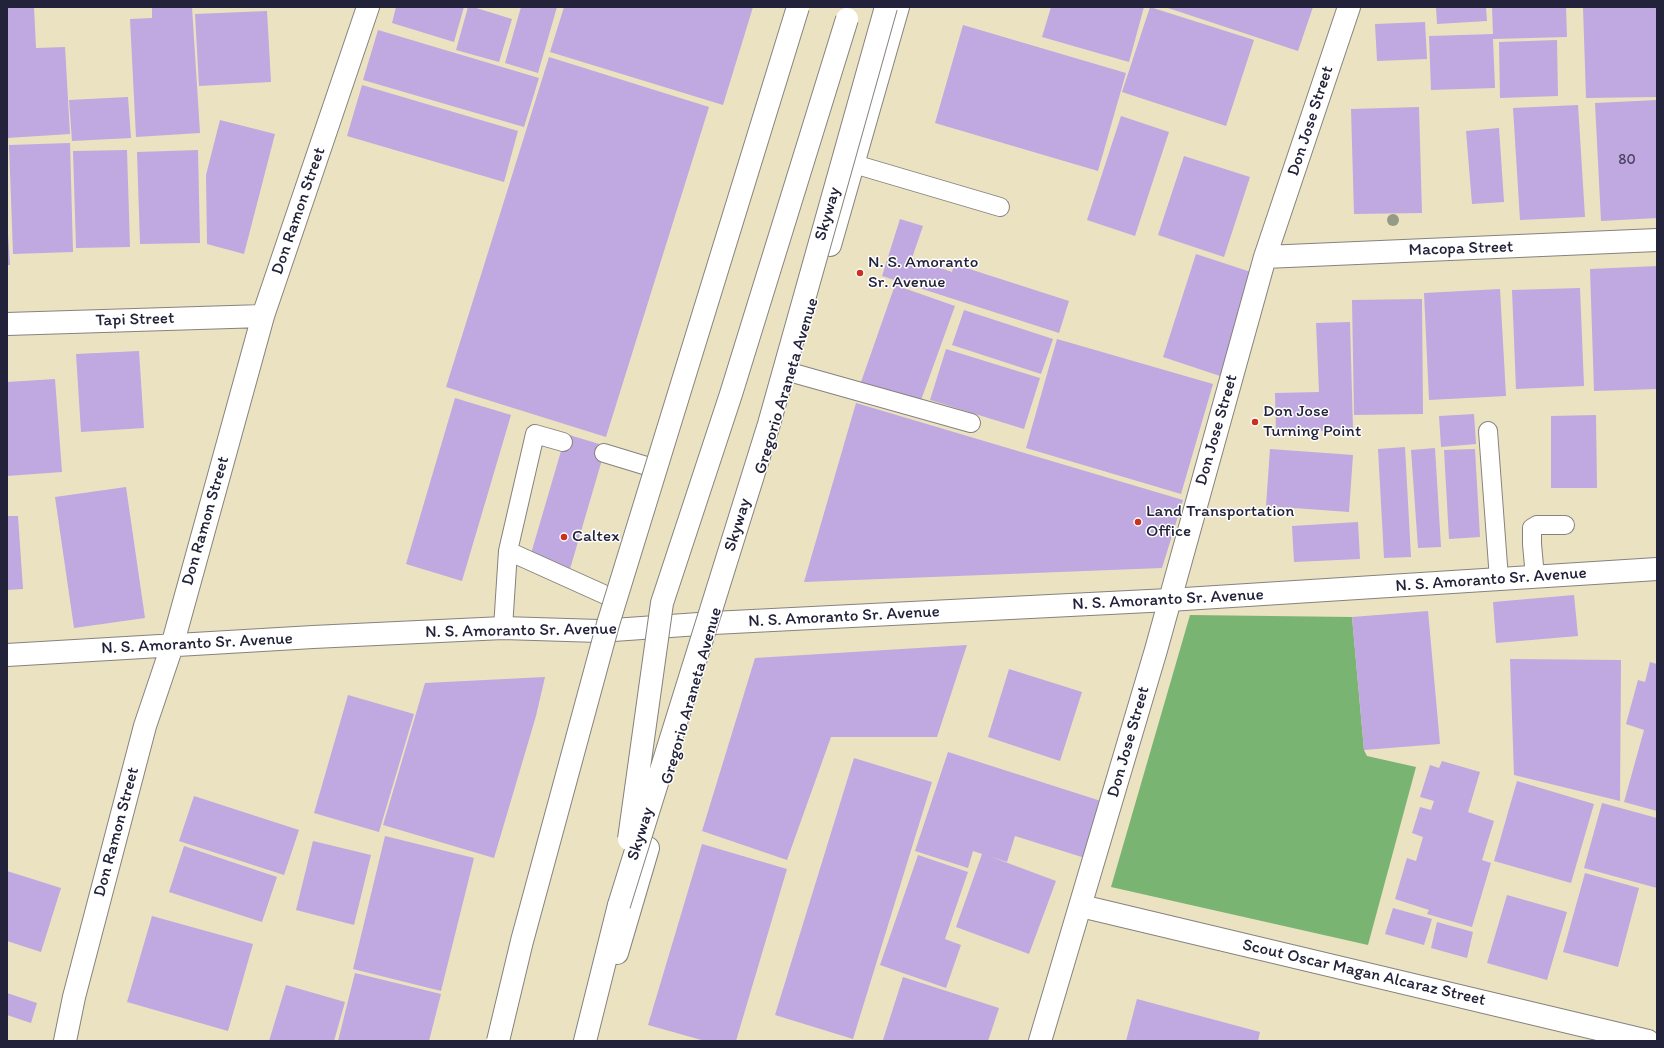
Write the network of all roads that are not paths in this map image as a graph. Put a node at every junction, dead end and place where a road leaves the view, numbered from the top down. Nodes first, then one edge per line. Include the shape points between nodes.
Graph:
1 (368, 7) edge
2 (788, 7) edge
3 (798, 7) edge
4 (850, 7) edge
5 (886, 7) edge
6 (898, 7) edge
7 (1349, 7) edge
8 (854, 164) junction
9 (1000, 207) dead end
10 (1657, 240) edge
11 (1265, 257) junction
12 (263, 316) junction
13 (7, 324) edge
14 (793, 373) junction
15 (971, 423) dead end
16 (1488, 431) dead end
17 (563, 442) dead end
18 (604, 453) dead end
19 (650, 467) junction
20 (1565, 525) dead end
21 (508, 551) junction
22 (1657, 569) edge
23 (1535, 577) junction
24 (1499, 579) junction
25 (610, 597) junction
26 (1169, 600) junction
27 (713, 623) junction
28 (503, 628) junction
29 (599, 631) junction
30 (172, 646) junction
31 (7, 655) edge
32 (619, 906) junction
33 (1081, 906) junction
34 (65, 1041) edge
35 (490, 1041) edge
36 (498, 1041) edge
37 (585, 1041) edge
38 (592, 1041) edge
39 (1040, 1041) edge
40 (1648, 1041) edge

1 - 12 main road, Don Ramon Street
2 - 19 main road
3 - 36 main road, bridge via 608,624 522,941
4 - 32 main road, bridge via 731,394 662,603
5 - 32 main road, Skyway, bridge via 769,424
6 - 8 main road, Gregorio Araneta Avenue
7 - 11 main road, Don Jose Street
8 - 9 lane
8 - 14 main road, Gregorio Araneta Avenue
10 - 11 main road, Macopa Street
11 - 26 main road, Don Jose Street
12 - 13 main road, Tapi Street
12 - 30 main road, Don Ramon Street
14 - 15 lane
14 - 27 main road, Gregorio Araneta Avenue
16 - 24 lane
17 - 21 lane via 535,434
18 - 19 lane
19 - 25 main road
20 - 23 lane via 1537,525 1532,528
21 - 25 lane
21 - 28 lane
22 - 23 main road, N. S. Amoranto Sr. Avenue
23 - 24 main road, N. S. Amoranto Sr. Avenue
24 - 26 main road, N. S. Amoranto Sr. Avenue
25 - 29 main road
26 - 27 main road, N. S. Amoranto Sr. Avenue
26 - 33 main road, Don Jose Street
27 - 29 main road, N. S. Amoranto Sr. Avenue
27 - 38 main road, Gregorio Araneta Avenue
28 - 29 main road, N. S. Amoranto Sr. Avenue
28 - 30 main road, N. S. Amoranto Sr. Avenue
29 - 35 main road via 492,1025
30 - 31 main road, N. S. Amoranto Sr. Avenue
30 - 34 main road, Don Ramon Street via 145,726 74,997
32 - 37 main road, Skyway
33 - 39 main road, Don Jose Street
33 - 40 main road, Scout Oscar Magan Alcaraz Street

